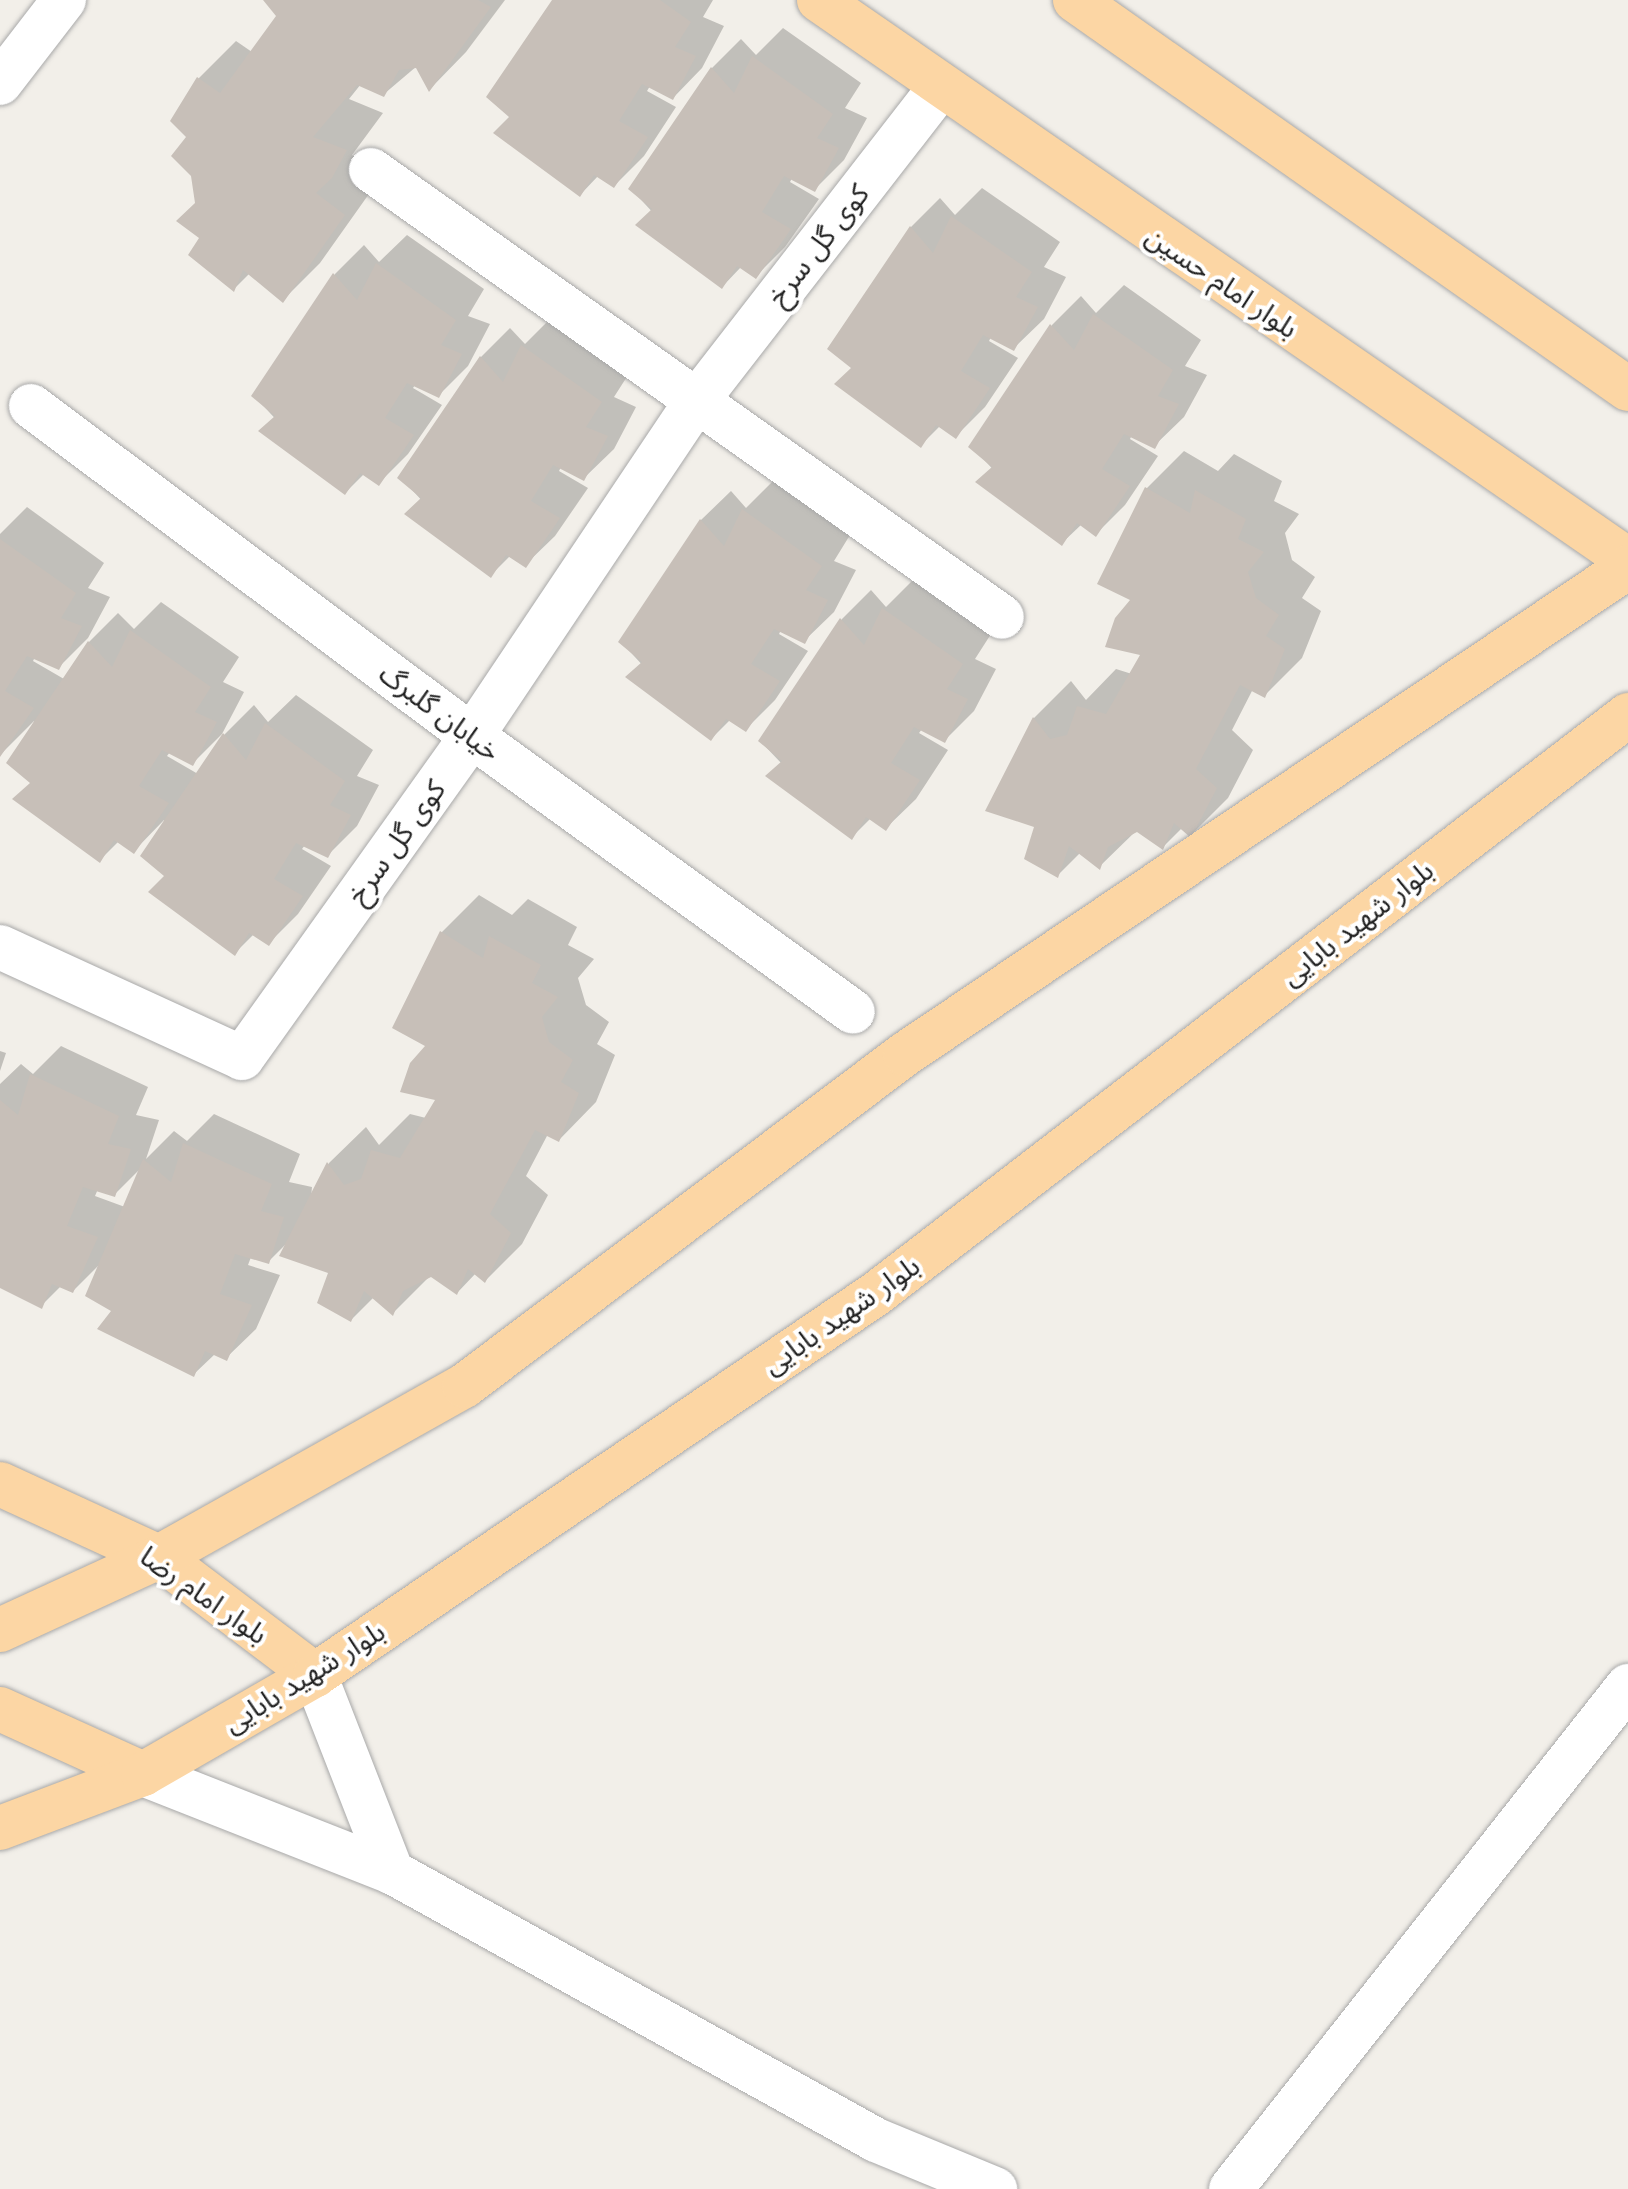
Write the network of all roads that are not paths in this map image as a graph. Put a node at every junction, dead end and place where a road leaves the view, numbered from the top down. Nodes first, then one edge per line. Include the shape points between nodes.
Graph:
1 (64, 0) edge
2 (819, 0) edge
3 (1075, 0) edge
4 (0, 83) edge
5 (940, 88) junction
6 (371, 170) dead end
7 (1628, 389) edge
8 (696, 402) junction
9 (31, 406) dead end
10 (1628, 560) edge
11 (1628, 567) edge
12 (1002, 617) dead end
13 (1628, 715) edge
14 (472, 736) junction
15 (0, 947) edge
16 (853, 1012) dead end
17 (0, 1484) edge
18 (159, 1557) junction
19 (0, 1630) edge
20 (315, 1675) junction
21 (1628, 1686) edge
22 (0, 1709) edge
23 (143, 1774) junction
24 (0, 1828) edge
25 (392, 1872) junction
26 (995, 2189) edge
27 (1231, 2189) edge

1 - 4 street
2 - 5 main road, بلوار امام حسین
3 - 7 main road
5 - 8 street, کوی گل سرخ
5 - 10 main road, بلوار امام حسین
6 - 8 street
8 - 12 street
8 - 14 street, کوی گل سرخ
9 - 14 street, خیابان گلبرگ
11 - 18 main road via 905,1054 464,1386
13 - 20 main road, بلوار شهید بابایی via 877,1293
14 - 15 street, کوی گل سرخ via 242,1058
14 - 16 street, خیابان گلبرگ
17 - 18 main road, بلوار امام رضا
18 - 19 main road
18 - 20 main road, بلوار امام رضا
20 - 23 main road, بلوار شهید بابایی
20 - 25 street
21 - 27 street
22 - 23 main road
23 - 24 main road, بلوار شهید بابایی
23 - 25 street
25 - 26 street via 876,2140

